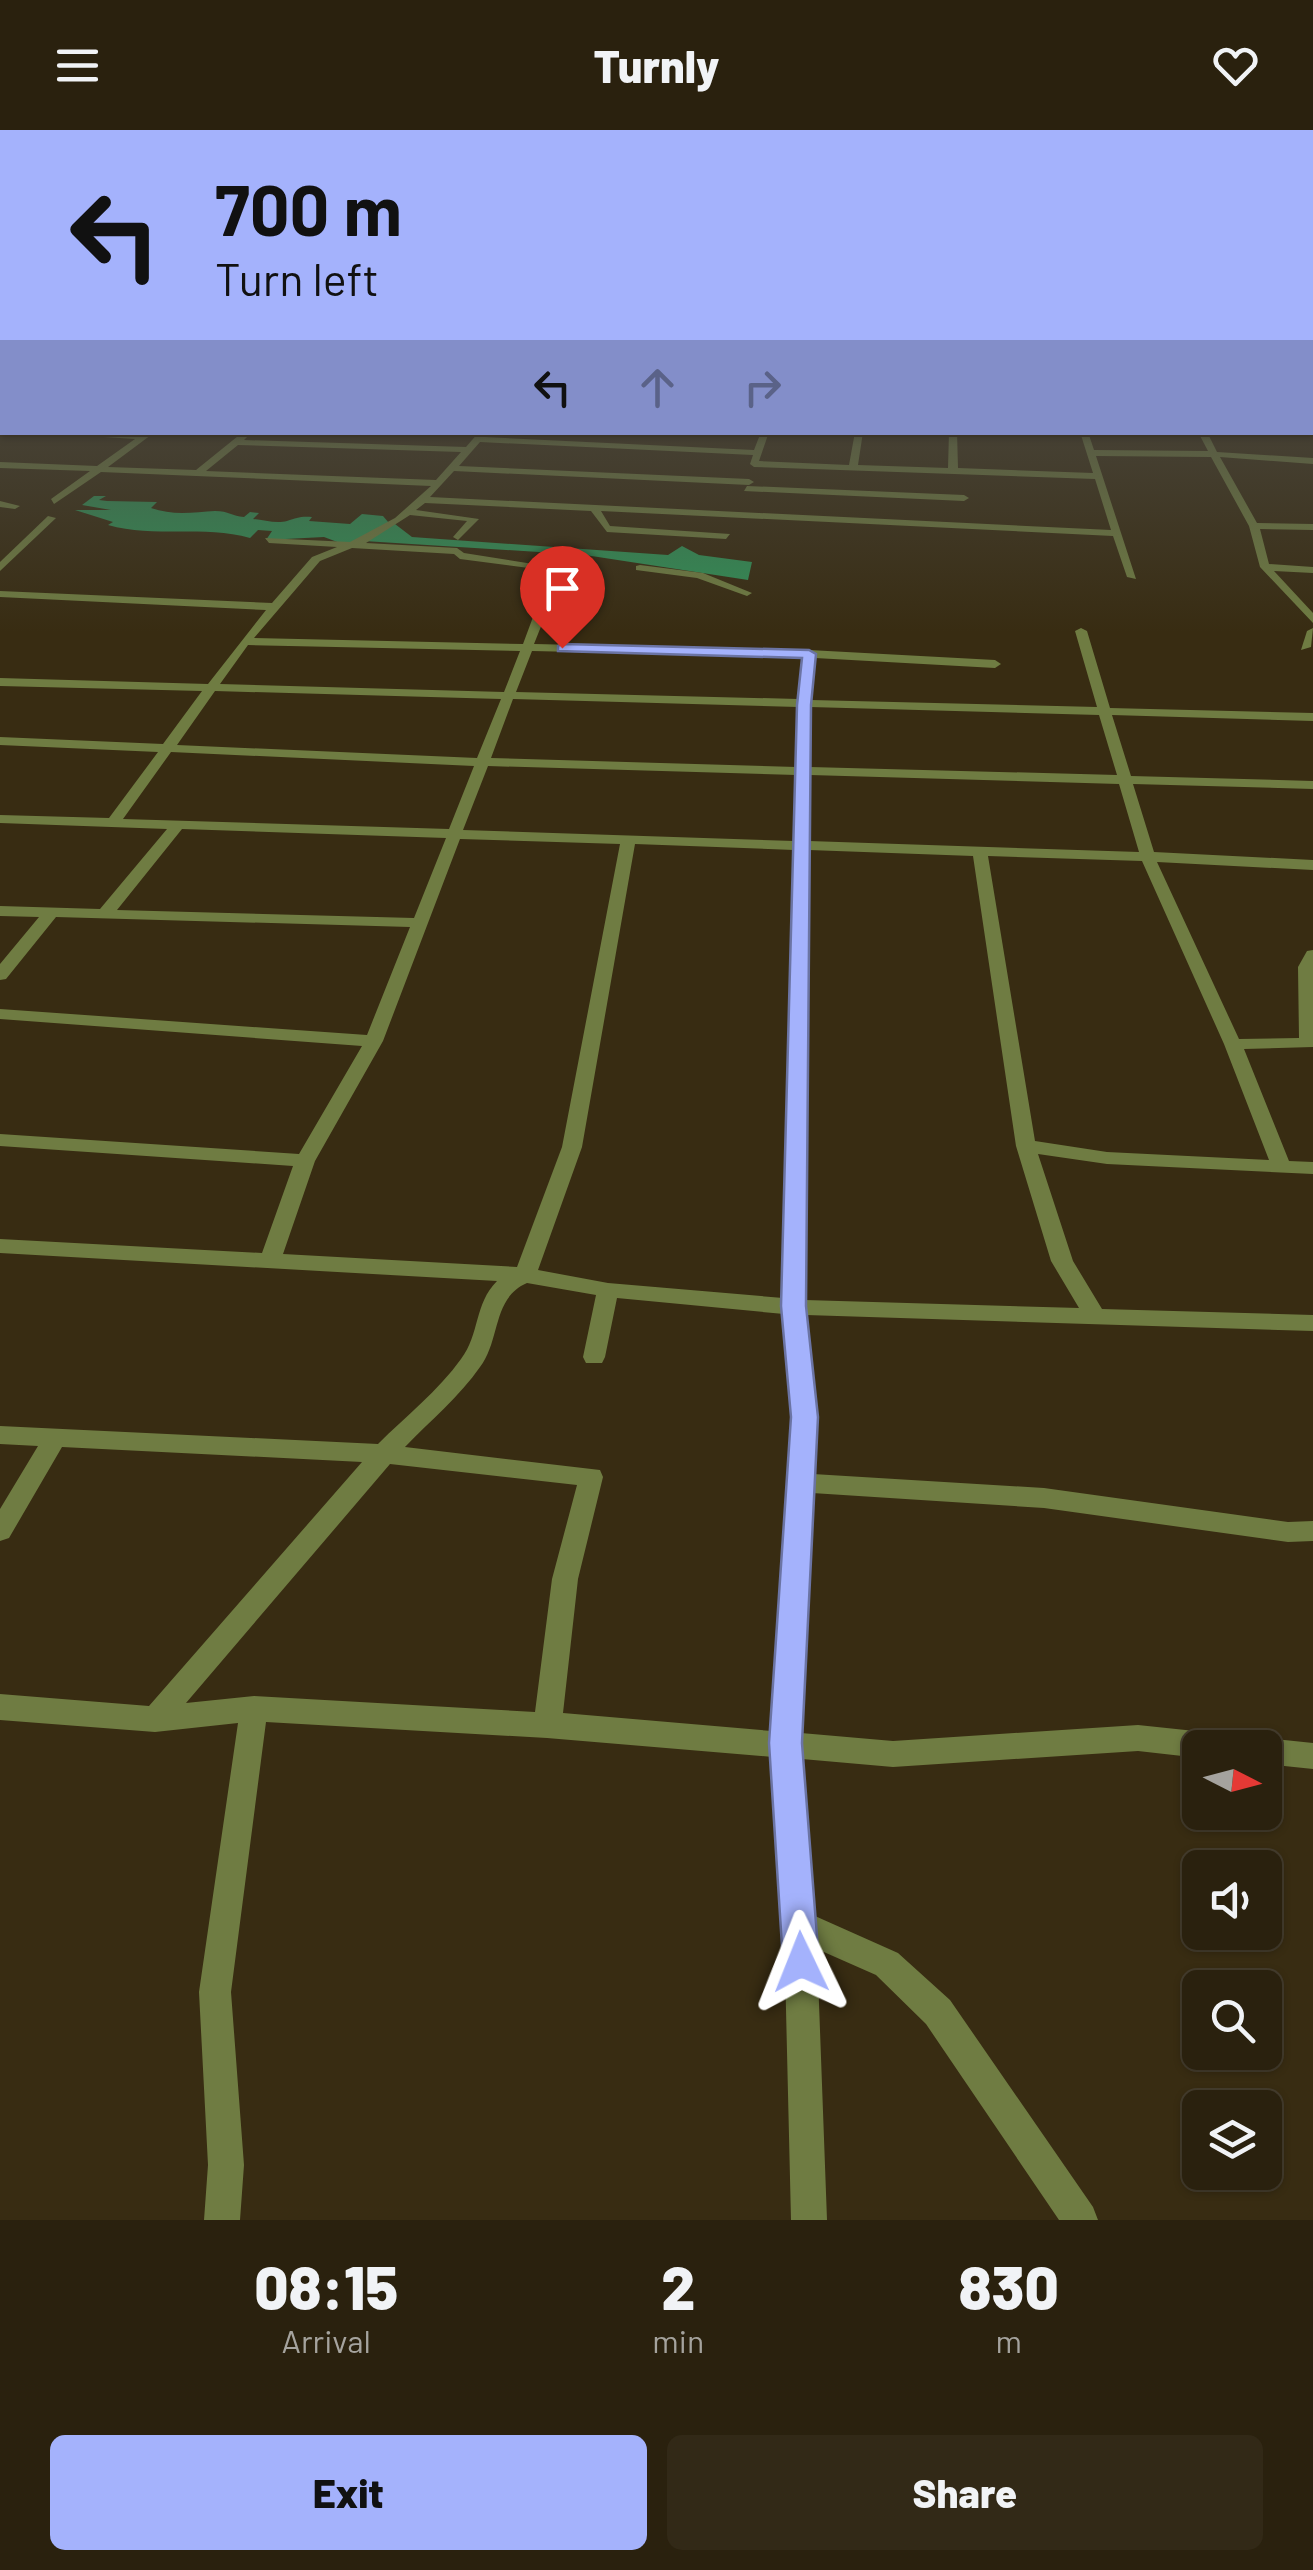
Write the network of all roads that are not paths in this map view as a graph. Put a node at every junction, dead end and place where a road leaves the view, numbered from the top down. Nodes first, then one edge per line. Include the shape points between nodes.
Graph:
1 (480, 436) edge
2 (145, 437) edge
3 (243, 437) edge
4 (486, 437) edge
5 (763, 437) edge
6 (858, 437) edge
7 (954, 437) edge
8 (1085, 437) edge
9 (1204, 437) edge
10 (236, 442) junction
11 (318, 444) junction
12 (466, 450) junction
13 (1091, 454) junction
14 (1214, 454) junction
15 (306, 455) dead end
16 (756, 459) junction
17 (1313, 461) edge
18 (0, 465) edge
19 (296, 466) dead end
20 (450, 468) junction
21 (853, 468) junction
22 (98, 469) junction
23 (198, 473) junction
24 (959, 473) junction
25 (1098, 476) junction
26 (284, 477) junction
27 (436, 483) junction
28 (748, 486) junction
29 (964, 498) junction
30 (423, 500) junction
31 (54, 501) dead end
32 (0, 504) edge
33 (15, 506) dead end
34 (594, 510) dead end
35 (406, 512) junction
36 (732, 515) junction
37 (51, 518) dead end
38 (970, 526) junction
39 (1254, 526) junction
40 (1313, 527) edge
41 (1118, 533) junction
42 (726, 536) junction
43 (458, 537) dead end
44 (269, 540) dead end
45 (348, 546) junction
46 (730, 550) dead end
47 (1265, 567) junction
48 (0, 568) edge
49 (640, 568) dead end
50 (566, 570) dead end
51 (1313, 570) edge
52 (1132, 577) dead end
53 (747, 593) dead end
54 (0, 594) edge
55 (276, 607) junction
56 (542, 609) dead end
57 (1313, 620) edge
58 (1081, 631) dead end
59 (1313, 632) edge
60 (246, 640) junction
61 (1305, 647) dead end
62 (527, 648) junction
63 (809, 654) junction
64 (994, 664) dead end
65 (0, 682) edge
66 (212, 688) junction
67 (509, 694) junction
68 (804, 705) junction
69 (1104, 712) junction
70 (1313, 718) edge
71 (0, 740) edge
72 (168, 749) junction
73 (484, 762) junction
74 (804, 770) junction
75 (1124, 780) junction
76 (1313, 785) edge
77 (0, 819) edge
78 (113, 823) junction
79 (177, 826) junction
80 (456, 835) junction
81 (628, 841) junction
82 (804, 846) junction
83 (980, 853) junction
84 (1148, 858) junction
85 (1313, 866) edge
86 (0, 910) edge
87 (52, 912) junction
88 (104, 915) junction
89 (422, 923) junction
90 (1313, 956) edge
91 (0, 975) edge
92 (1309, 988) edge
93 (0, 1014) edge
94 (374, 1041) junction
95 (1233, 1044) junction
96 (0, 1140) edge
97 (1026, 1146) junction
98 (305, 1161) junction
99 (1282, 1167) junction
100 (1313, 1168) edge
101 (0, 1246) edge
102 (270, 1258) junction
103 (524, 1274) junction
104 (608, 1290) junction
105 (794, 1306) junction
106 (1094, 1313) junction
107 (1313, 1322) edge
108 (594, 1357) dead end
109 (0, 1434) edge
110 (56, 1437) junction
111 (384, 1454) junction
112 (799, 1483) junction
113 (0, 1530) edge
114 (1313, 1532) edge
115 (0, 1708) edge
116 (254, 1708) junction
117 (155, 1719) junction
118 (547, 1726) junction
119 (786, 1743) junction
120 (1182, 1743) edge
121 (1282, 1753) edge
122 (1313, 1756) edge
123 (800, 1925) junction
124 (222, 2220) edge
125 (809, 2220) edge
126 (1080, 2220) edge

1 - 12 street
2 - 22 street
3 - 10 street
4 - 16 street
5 - 16 street
6 - 21 street
7 - 24 street
8 - 13 street
9 - 14 street
10 - 11 street
10 - 23 street
11 - 12 street
11 - 15 street
12 - 20 street
13 - 14 street
13 - 25 street
14 - 17 street
14 - 39 street
16 - 21 street
16 - 28 street
18 - 22 street
19 - 26 street
20 - 27 street
20 - 28 street
21 - 24 street
22 - 23 street
22 - 31 street
23 - 26 street
24 - 25 street
24 - 29 street
25 - 41 street
26 - 27 street
27 - 30 street
28 - 29 street
28 - 36 street
29 - 38 street
30 - 35 street
30 - 36 street
32 - 33 street
34 - 42 street via 607,529
35 - 43 street via 474,519
35 - 45 street
36 - 38 street
36 - 42 street
37 - 48 street
38 - 41 street
39 - 40 street
39 - 47 street
41 - 52 street
42 - 46 street
44 - 45 street
45 - 50 street via 456,551
45 - 55 street via 316,558
47 - 51 street
47 - 57 street
49 - 53 street via 700,575
54 - 55 street
55 - 60 street
56 - 62 street
58 - 69 street
59 - 61 street
60 - 62 street
60 - 66 street
62 - 63 street
62 - 67 street
63 - 64 street
63 - 68 street
65 - 66 street
66 - 67 street
66 - 72 street
67 - 68 street
67 - 73 street
68 - 69 street
68 - 74 street
69 - 70 street
69 - 75 street
71 - 72 street
72 - 73 street
72 - 78 street
73 - 74 street
73 - 80 street
74 - 75 street
74 - 82 street
75 - 76 street
75 - 84 street
77 - 78 street
78 - 79 street
79 - 80 street
79 - 88 street
80 - 81 street
80 - 89 street
81 - 82 street
81 - 103 street via 572,1147
82 - 83 street
82 - 105 street
83 - 84 street
83 - 97 street
84 - 85 street
84 - 95 street
86 - 87 street
87 - 88 street
87 - 91 street
88 - 89 street
89 - 94 street
90 - 92 street via 1306,967
92 - 95 street via 1308,1043
93 - 94 street
94 - 98 street
95 - 99 street
96 - 98 street
97 - 99 street
97 - 106 street via 1062,1261
98 - 102 street
99 - 100 street
101 - 102 street
102 - 103 street
103 - 104 street
103 - 111 street via 494,1298 472,1362
104 - 105 street
104 - 108 street
105 - 106 street
105 - 112 street via 804,1417
106 - 107 street
109 - 110 street
110 - 111 street
110 - 113 street
111 - 117 street
111 - 118 street via 591,1476 565,1579
112 - 114 street via 1044,1498
112 - 119 street
115 - 117 street
116 - 117 street
116 - 118 street
116 - 124 street via 215,1992 226,2165
118 - 119 street
119 - 120 street via 892,1754 1138,1738
119 - 123 street
121 - 122 street
123 - 125 street
123 - 126 street via 887,1964 938,2012

